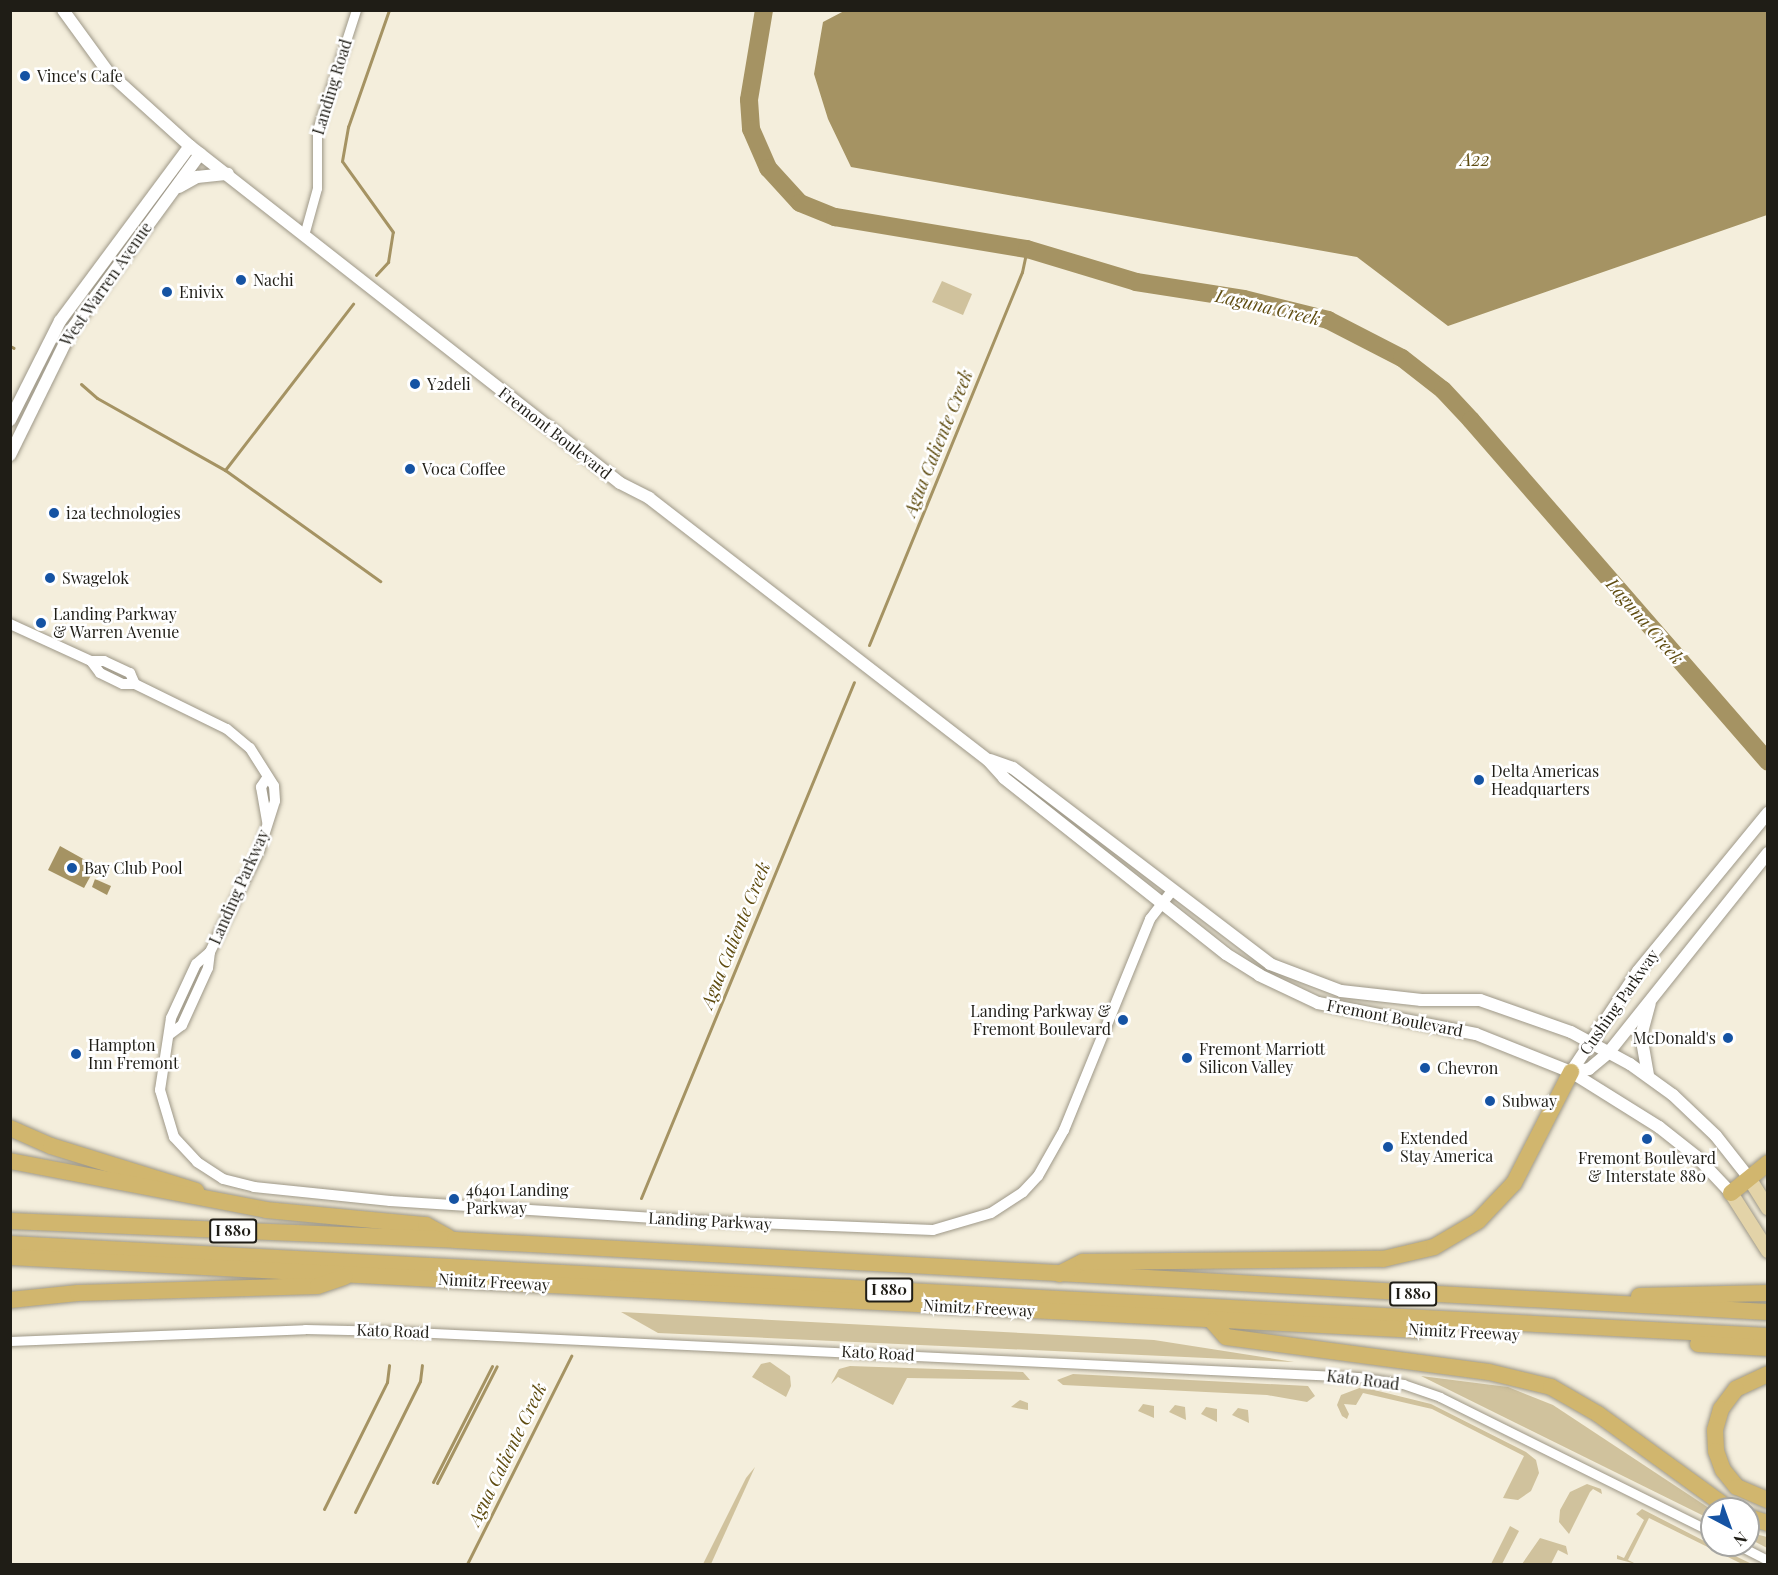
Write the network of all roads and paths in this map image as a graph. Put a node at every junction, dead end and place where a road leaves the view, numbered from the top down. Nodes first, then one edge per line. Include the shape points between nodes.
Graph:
1 (63, 10) edge
2 (356, 10) edge
3 (190, 146) junction
4 (201, 154) junction
5 (228, 174) junction
6 (173, 190) junction
7 (304, 235) junction
8 (10, 420) edge
9 (10, 455) edge
10 (10, 624) edge
11 (988, 760) junction
12 (1767, 813) edge
13 (1767, 853) edge
14 (1172, 891) junction
15 (1163, 902) junction
16 (1660, 985) junction
17 (1358, 993) junction
18 (1421, 1000) junction
19 (1318, 1003) junction
20 (1376, 1017) junction
21 (1589, 1041) junction
22 (1609, 1052) junction
23 (1571, 1072) junction
24 (1648, 1075) junction
25 (10, 1128) edge
26 (10, 1161) edge
27 (1767, 1163) edge
28 (1749, 1178) junction
29 (1731, 1193) junction
30 (225, 1202) junction
31 (1767, 1208) edge
32 (10, 1221) edge
33 (455, 1240) junction
34 (1767, 1251) edge
35 (12, 1254) edge
36 (351, 1274) junction
37 (1059, 1274) junction
38 (1767, 1293) edge
39 (1508, 1299) junction
40 (10, 1300) edge
41 (1767, 1312) edge
42 (1212, 1321) junction
43 (1767, 1336) edge
44 (10, 1341) edge
45 (1767, 1348) edge
46 (1767, 1374) edge
47 (1712, 1497) edge
48 (1767, 1500) edge
49 (1700, 1526) edge

1 - 3 main road, Fremont Boulevard via 108,72
2 - 7 street, Landing Road via 317,130 317,188
3 - 4 main road, Fremont Boulevard
3 - 8 main road, West Warren Avenue via 60,321
4 - 5 main road, Fremont Boulevard
4 - 6 main road, West Warren Avenue
5 - 6 main road via 197,177
5 - 7 main road, Fremont Boulevard
6 - 9 main road, West Warren Avenue via 62,345
7 - 11 main road, Fremont Boulevard via 620,483 649,498
10 - 15 street, Landing Parkway via 91,661 100,672 123,684 135,684 227,729 258,758 267,778 261,787 267,822 259,851 210,952 196,964 171,1018 160,1090 167,1123 197,1162 237,1184 390,1201 681,1220 933,1230 991,1213 1038,1176 1064,1130 1150,919
11 - 14 main road, Fremont Boulevard via 1013,768
11 - 15 main road, Fremont Boulevard via 1004,778
12 - 21 main road, Cushing Parkway via 1658,946
13 - 16 main road, Cushing Parkway
14 - 15 street, Landing Parkway
14 - 17 main road, Fremont Boulevard via 1270,964
15 - 19 main road, Fremont Boulevard via 1245,967
16 - 22 main road, Cushing Parkway
16 - 24 main road via 1643,1023
17 - 18 main road, Fremont Boulevard
17 - 19 main road via 1352,998 1327,997
18 - 20 main road via 1406,1006 1389,1005
18 - 21 main road, Fremont Boulevard via 1457,998 1500,1005
19 - 20 main road, Fremont Boulevard
20 - 23 main road, Fremont Boulevard via 1476,1034
21 - 22 main road, Fremont Boulevard
21 - 23 main road, Cushing Parkway
22 - 23 main road, Cushing Parkway via 1589,1069
22 - 24 main road, Fremont Boulevard
23 - 29 main road, Fremont Boulevard via 1657,1125 1697,1157
23 - 37 highway via 1514,1183 1478,1221 1434,1247 1383,1258 1083,1262
24 - 28 main road, Fremont Boulevard via 1696,1115
25 - 30 highway via 51,1146
26 - 30 highway via 174,1196
27 - 28 highway
28 - 29 highway
28 - 31 main road, Fremont Boulevard
29 - 34 main road, Fremont Boulevard
30 - 33 highway via 266,1210 426,1225
32 - 33 highway, I 880
33 - 37 highway, I 880
35 - 36 highway, Nimitz Freeway / I 880
35 - 43 highway, I 880
36 - 40 highway via 318,1286 78,1293
36 - 42 highway, Nimitz Freeway / I 880
37 - 39 highway, I 880
38 - 39 highway
39 - 41 highway, I 880
42 - 45 highway, Nimitz Freeway / I 880
42 - 47 highway via 1226,1337 1489,1372 1551,1387 1598,1414
44 - 49 street, Kato Road via 391,1330 1374,1379 1440,1397
46 - 48 highway via 1736,1389 1721,1409 1715,1430 1716,1451 1723,1470 1737,1487

